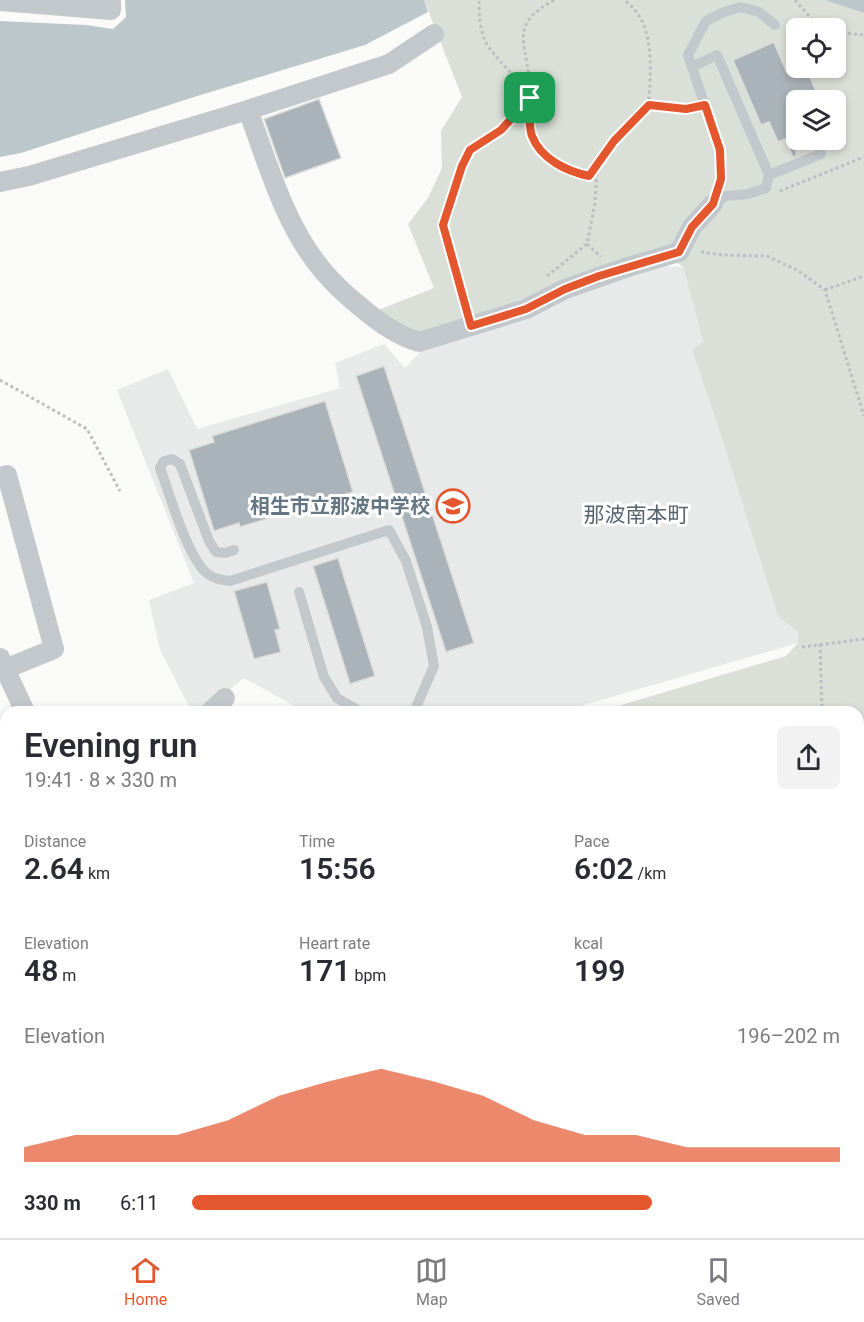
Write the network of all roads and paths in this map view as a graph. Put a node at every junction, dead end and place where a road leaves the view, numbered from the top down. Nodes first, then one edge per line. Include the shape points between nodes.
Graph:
1 (111, 0) edge
2 (479, 0) edge
3 (554, 0) edge
4 (624, 0) edge
5 (795, 0) edge
6 (0, 1) edge
7 (811, 18) edge
8 (775, 25) dead end
9 (846, 33) edge
10 (434, 34) dead end
11 (864, 35) edge
12 (692, 66) junction
13 (530, 98) junction
14 (649, 105) junction
15 (705, 105) junction
16 (248, 110) junction
17 (821, 154) dead end
18 (864, 157) edge
19 (597, 166) junction
20 (769, 175) junction
21 (0, 182) edge
22 (766, 188) junction
23 (713, 204) junction
24 (445, 233) joint
25 (686, 239) junction
26 (864, 276) edge
27 (546, 277) dead end
28 (825, 290) junction
29 (471, 326) junction
30 (0, 380) edge
31 (864, 416) edge
32 (0, 477) edge
33 (120, 491) dead end
34 (234, 550) dead end
35 (299, 592) dead end
36 (864, 639) edge
37 (820, 644) junction
38 (802, 647) dead end
39 (3, 664) edge
40 (225, 698) dead end
41 (22, 706) edge
42 (216, 706) edge
43 (351, 706) edge
44 (417, 706) edge
45 (822, 706) edge

1 - 6 street via 111,10
2 - 13 path via 487,45 522,83
3 - 13 path via 525,24 522,41
4 - 14 path via 633,6 649,37
5 - 7 path
8 - 12 lane via 759,12 741,7 705,21 688,55
9 - 11 path
10 - 16 street via 389,64
12 - 15 lane
12 - 20 lane via 717,55
13 - 19 path via 531,135 545,156 573,173 589,176
13 - 24 path via 501,130 470,150 443,225
14 - 15 path via 686,109
14 - 19 path via 614,141
15 - 23 lane via 720,150 721,179
16 - 21 street
16 - 29 street via 293,225 323,271 342,291 402,337 419,342
17 - 20 lane
18 - 22 path via 780,191
19 - 27 path via 596,203 587,244
20 - 22 lane
22 - 23 lane via 726,196
23 - 25 street
24 - 29 lane
25 - 28 path via 700,252 767,256 797,270
25 - 29 street via 679,252 599,276 526,309
26 - 28 path
28 - 31 path
30 - 33 path via 87,429
32 - 39 street via 7,475 54,650
34 - 44 lane via 216,552 180,464 172,459 164,461 160,468 193,556 206,574 218,580 230,581 389,530 406,561 427,627 434,666
35 - 43 lane via 324,677 337,698
36 - 37 path
37 - 38 path
37 - 45 path
39 - 41 street
40 - 42 street

